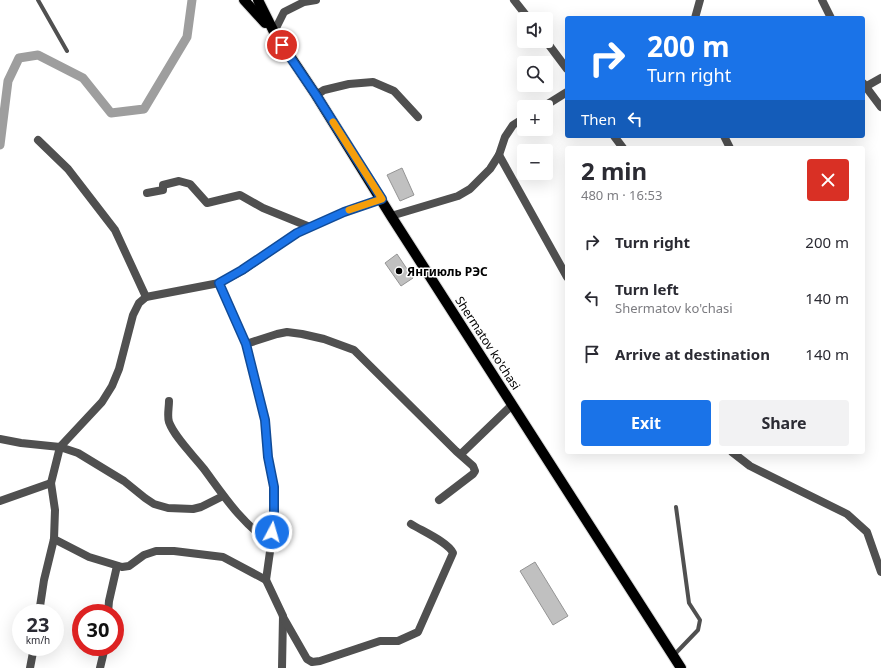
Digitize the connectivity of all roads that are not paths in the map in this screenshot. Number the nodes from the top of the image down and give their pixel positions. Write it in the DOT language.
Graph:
graph roads {
  1 [pos="38,0"];
  2 [pos="244,0"];
  3 [pos="258,0"];
  4 [pos="316,0"];
  5 [pos="514,0"];
  6 [pos="700,0"];
  7 [pos="822,0"];
  8 [pos="523,12"];
  9 [pos="696,16"];
  10 [pos="830,16"];
  11 [pos="274,32"];
  12 [pos="551,48"];
  13 [pos="67,51"];
  14 [pos="565,67"];
  15 [pos="881,78"];
  16 [pos="865,85"];
  17 [pos="865,86"];
  18 [pos="565,93"];
  19 [pos="316,95"];
  20 [pos="553,101"];
  21 [pos="881,107"];
  22 [pos="418,117"];
  23 [pos="517,122"];
  24 [pos="38,140"];
  25 [pos="499,155"];
  26 [pos="147,193"];
  27 [pos="382,199"];
  28 [pos="391,216"];
  29 [pos="310,227"];
  30 [pos="565,273"];
  31 [pos="219,283"];
  32 [pos="146,297"];
  33 [pos="246,344"];
  34 [pos="169,401"];
  35 [pos="512,405"];
  36 [pos="0,439"];
  37 [pos="60,447"];
  38 [pos="461,454"];
  39 [pos="735,454"];
  40 [pos="52,483"];
  41 [pos="223,496"];
  42 [pos="439,500"];
  43 [pos="0,501"];
  44 [pos="676,507"];
  45 [pos="411,524"];
  46 [pos="54,539"];
  47 [pos="270,542"];
  48 [pos="879,561"];
  49 [pos="117,566"];
  50 [pos="881,572"];
  51 [pos="266,580"];
  52 [pos="40,604"];
  53 [pos="109,604"];
  54 [pos="283,616"];
  55 [pos="32,656"];
  56 [pos="103,656"];
  57 [pos="673,656"];
  58 [pos="30,668"];
  59 [pos="100,668"];
  60 [pos="282,668"];
  61 [pos="681,668"];
  1 -- 13 [label="lane"];
  2 -- 11 [label="main road, Shermatov ko'chasi"];
  3 -- 11 [label="main road, Shermatov ko'chasi"];
  4 -- 11 [label="street"];
  5 -- 8 [label="street"];
  6 -- 9 [label="street"];
  7 -- 10 [label="street"];
  11 -- 19 [label="main road, Shermatov ko'chasi"];
  12 -- 14 [label="street"];
  15 -- 16 [label="street"];
  17 -- 21 [label="street"];
  18 -- 20 [label="street"];
  19 -- 22 [label="street"];
  19 -- 27 [label="main road, Shermatov ko'chasi"];
  23 -- 25 [label="street"];
  24 -- 32 [label="street"];
  25 -- 28 [label="street"];
  25 -- 30 [label="street"];
  26 -- 29 [label="street"];
  27 -- 28 [label="main road, Shermatov ko'chasi"];
  27 -- 29 [label="street"];
  28 -- 35 [label="main road, Shermatov ko'chasi"];
  29 -- 31 [label="street"];
  31 -- 32 [label="street"];
  31 -- 33 [label="street"];
  32 -- 37 [label="street"];
  33 -- 38 [label="street"];
  33 -- 47 [label="street"];
  34 -- 41 [label="street"];
  35 -- 38 [label="street"];
  35 -- 57 [label="main road, Shermatov ko'chasi"];
  36 -- 37 [label="street"];
  37 -- 40 [label="street"];
  37 -- 41 [label="street"];
  38 -- 42 [label="street"];
  39 -- 48 [label="street"];
  40 -- 43 [label="street"];
  40 -- 46 [label="street"];
  41 -- 47 [label="street"];
  44 -- 57 [label="lane"];
  45 -- 54 [label="street"];
  46 -- 49 [label="street"];
  46 -- 52 [label="street"];
  47 -- 51 [label="street"];
  48 -- 50 [label="street"];
  49 -- 51 [label="street"];
  49 -- 53 [label="street"];
  51 -- 54 [label="street"];
  54 -- 60 [label="street"];
  55 -- 58 [label="street"];
  56 -- 59 [label="street"];
  57 -- 61 [label="main road, Shermatov ko'chasi"];
}
